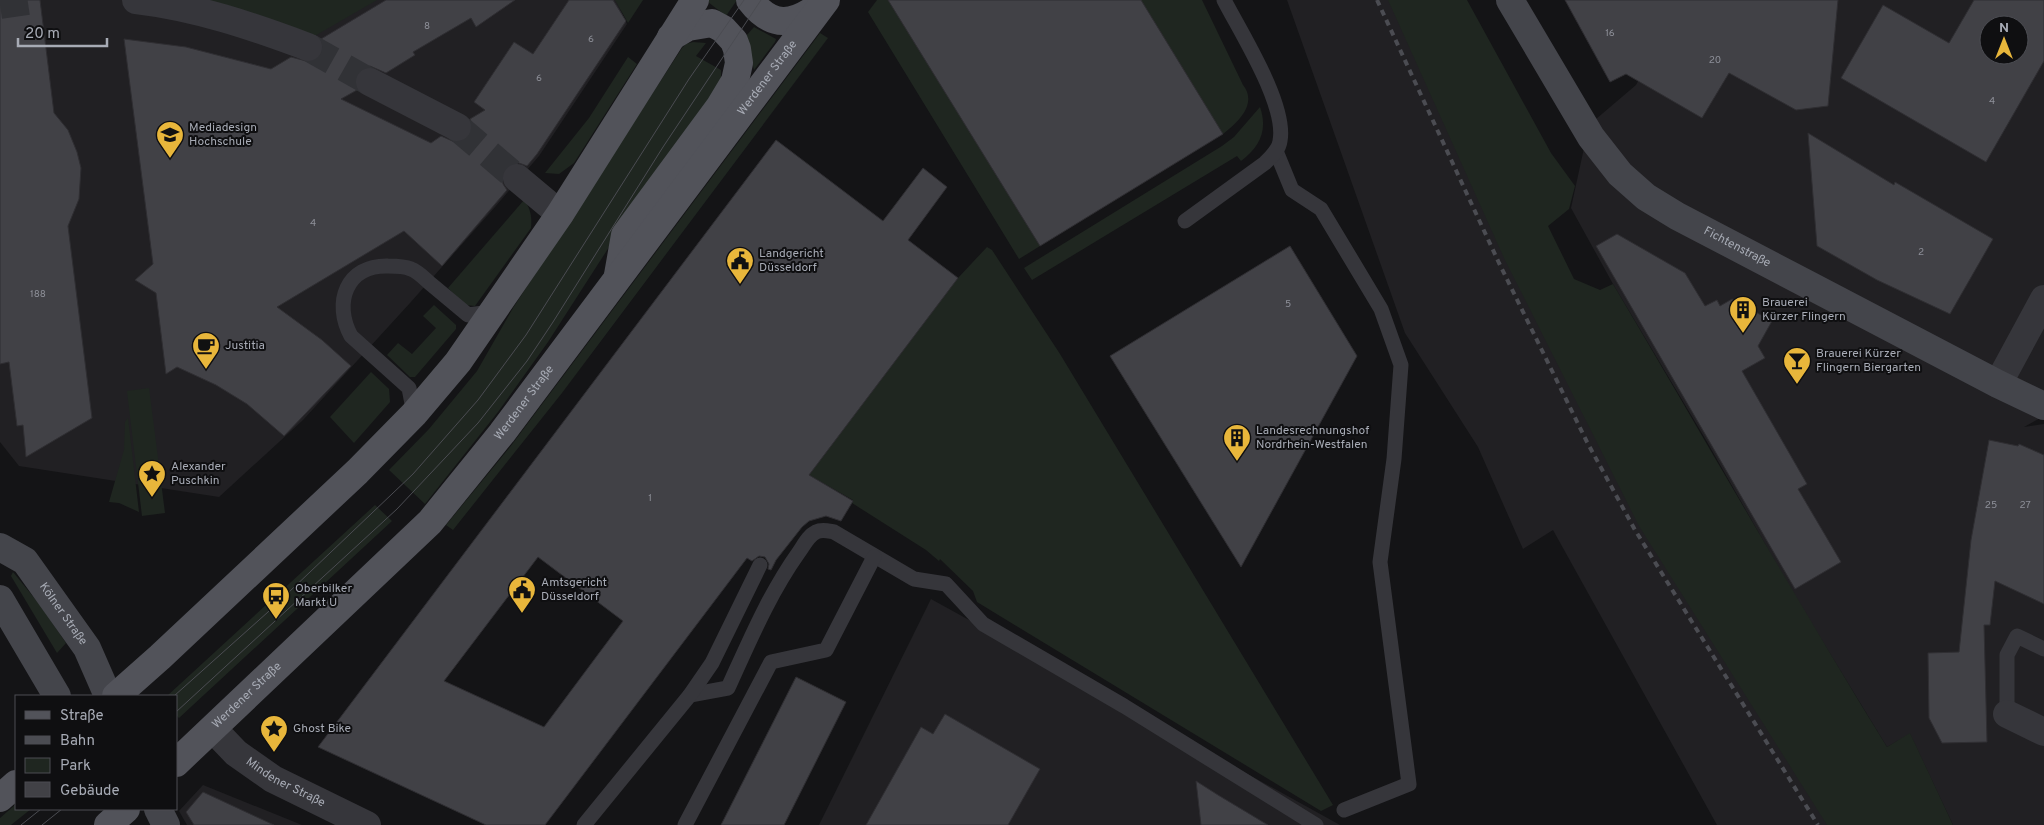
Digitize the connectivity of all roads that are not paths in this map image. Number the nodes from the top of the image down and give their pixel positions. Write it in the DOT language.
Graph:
graph roads {
  1 [pos="136,0"];
  2 [pos="695,0"];
  3 [pos="750,0"];
  4 [pos="1224,0"];
  5 [pos="1510,0"];
  6 [pos="826,1"];
  7 [pos="671,37"];
  8 [pos="308,47"];
  9 [pos="370,82"];
  10 [pos="457,127"];
  11 [pos="1276,151"];
  12 [pos="517,178"];
  13 [pos="560,214"];
  14 [pos="1185,221"];
  15 [pos="618,279"];
  16 [pos="2044,298"];
  17 [pos="491,312"];
  18 [pos="1998,384"];
  19 [pos="2044,406"];
  20 [pos="414,414"];
  21 [pos="0,547"];
  22 [pos="874,556"];
  23 [pos="760,565"];
  24 [pos="0,599"];
  25 [pos="2044,649"];
  26 [pos="57,695"];
  27 [pos="108,695"];
  28 [pos="117,695"];
  29 [pos="690,695"];
  30 [pos="2007,714"];
  31 [pos="213,729"];
  32 [pos="2044,732"];
  33 [pos="178,761"];
  34 [pos="15,785"];
  35 [pos="0,798"];
  36 [pos="158,810"];
  37 [pos="1344,810"];
  38 [pos="166,825"];
  39 [pos="367,825"];
  40 [pos="584,825"];
  41 [pos="685,825"];
  42 [pos="1316,825"];
  1 -- 8 [label="street"];
  2 -- 7 [label="main road"];
  3 -- 6 [label="main road"];
  4 -- 11 [label="lane"];
  5 -- 18 [label="street, Fichtenstraße"];
  6 -- 15 [label="main road, Werdener Straße"];
  7 -- 13 [label="main road"];
  7 -- 15 [label="main road"];
  9 -- 10 [label="street"];
  11 -- 14 [label="lane"];
  11 -- 37 [label="lane"];
  12 -- 13 [label="street"];
  13 -- 17 [label="main road"];
  15 -- 31 [label="main road, Werdener Straße"];
  16 -- 18 [label="street"];
  17 -- 20 [label="main road"];
  17 -- 20 [label="lane"];
  18 -- 19 [label="street, Fichtenstraße"];
  20 -- 28 [label="main road"];
  21 -- 27 [label="street, Kölner Straße"];
  22 -- 29 [label="lane"];
  22 -- 41 [label="lane"];
  22 -- 42 [label="lane"];
  23 -- 29 [label="lane"];
  24 -- 26 [label="street"];
  25 -- 30 [label="lane"];
  29 -- 40 [label="lane"];
  30 -- 32 [label="street"];
  31 -- 33 [label="main road, Werdener Straße"];
  31 -- 39 [label="street, Mindener Straße"];
  34 -- 35 [label="main road"];
  36 -- 38 [label="street"];
}
